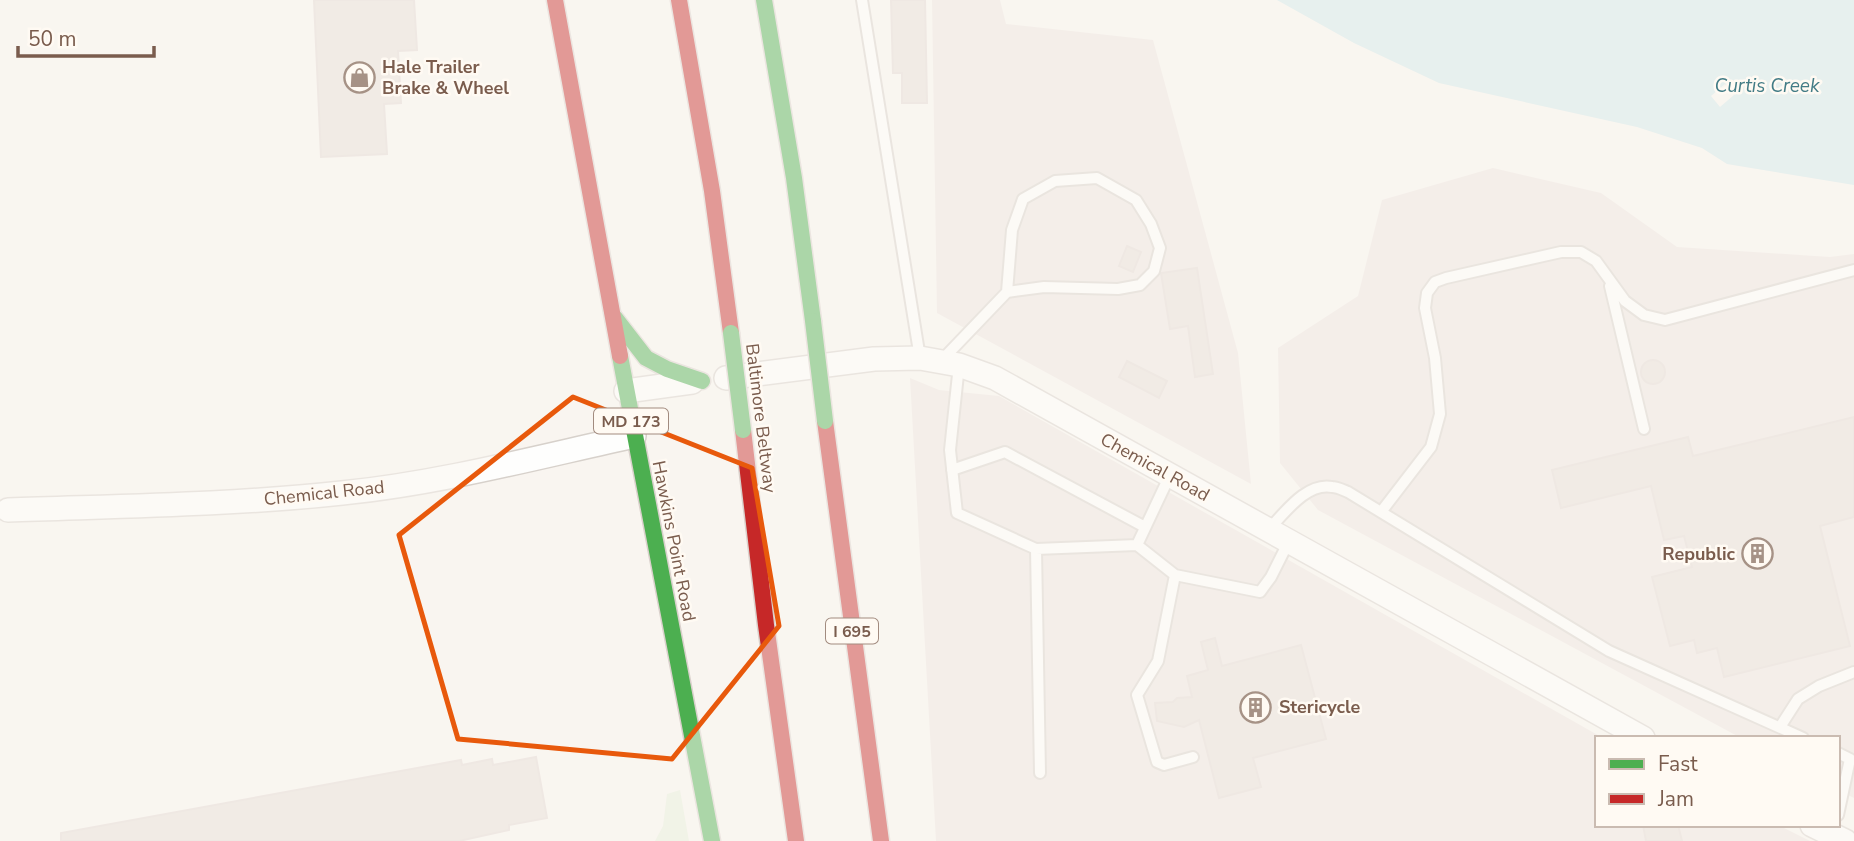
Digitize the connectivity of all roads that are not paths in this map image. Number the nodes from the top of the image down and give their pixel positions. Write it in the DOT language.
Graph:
graph roads {
  1 [pos="555,0"];
  2 [pos="678,0"];
  3 [pos="764,0"];
  4 [pos="862,0"];
  5 [pos="1854,270"];
  6 [pos="1608,279"];
  7 [pos="1007,292"];
  8 [pos="612,314"];
  9 [pos="940,362"];
  10 [pos="702,381"];
  11 [pos="626,391"];
  12 [pos="1644,429"];
  13 [pos="634,436"];
  14 [pos="952,470"];
  15 [pos="1170,475"];
  16 [pos="8,510"];
  17 [pos="1381,512"];
  18 [pos="1145,527"];
  19 [pos="1268,530"];
  20 [pos="1289,541"];
  21 [pos="1137,545"];
  22 [pos="1036,549"];
  23 [pos="1175,575"];
  24 [pos="1854,672"];
  25 [pos="1780,727"];
  26 [pos="1639,736"];
  27 [pos="1799,736"];
  28 [pos="1840,754"];
  29 [pos="1193,757"];
  30 [pos="1040,773"];
  31 [pos="1840,817"];
  32 [pos="712,841"];
  33 [pos="796,841"];
  34 [pos="881,841"];
  1 -- 8 [label="main road, Hawkins Point Road / MD 173"];
  2 -- 33 [label="main road, Baltimore Beltway, bridge"];
  3 -- 34 [label="main road, I 695, bridge"];
  4 -- 9 [label="lane"];
  5 -- 6 [label="lane"];
  6 -- 12 [label="lane"];
  6 -- 17 [label="lane"];
  7 -- 7 [label="lane"];
  7 -- 9 [label="lane"];
  8 -- 10 [label="main road"];
  8 -- 11 [label="main road, Hawkins Point Road / MD 173"];
  9 -- 10 [label="street, Chemical Road"];
  9 -- 14 [label="lane"];
  9 -- 15 [label="street, Chemical Road"];
  10 -- 11 [label="street, Chemical Road"];
  11 -- 13 [label="main road, Hawkins Point Road / MD 173"];
  13 -- 16 [label="street, Chemical Road"];
  13 -- 32 [label="main road, Hawkins Point Road / MD 173"];
  14 -- 18 [label="lane"];
  14 -- 22 [label="lane"];
  15 -- 18 [label="lane"];
  15 -- 19 [label="street, Chemical Road"];
  17 -- 19 [label="lane"];
  17 -- 25 [label="lane"];
  18 -- 21 [label="lane"];
  19 -- 20 [label="street, Chemical Road"];
  20 -- 23 [label="lane"];
  20 -- 26 [label="street, Chemical Road"];
  21 -- 22 [label="lane"];
  21 -- 23 [label="lane"];
  22 -- 30 [label="lane"];
  23 -- 29 [label="lane"];
  24 -- 25 [label="lane"];
  25 -- 27 [label="lane"];
  28 -- 31 [label="lane"];
}
